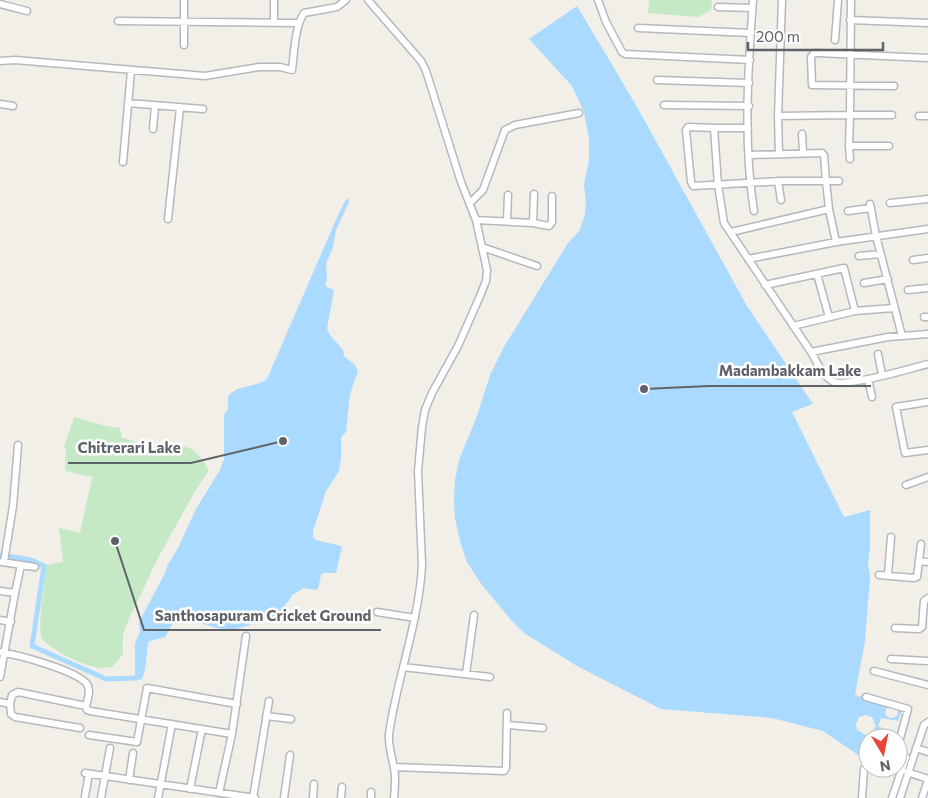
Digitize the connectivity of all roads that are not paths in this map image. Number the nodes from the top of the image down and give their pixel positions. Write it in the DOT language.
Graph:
graph roads {
  1 [pos="184,0"];
  2 [pos="274,0"];
  3 [pos="346,0"];
  4 [pos="368,0"];
  5 [pos="598,0"];
  6 [pos="753,0"];
  7 [pos="782,0"];
  8 [pos="838,0"];
  9 [pos="851,0"];
  10 [pos="0,4"];
  11 [pos="718,7"];
  12 [pos="752,8"];
  13 [pos="27,11"];
  14 [pos="118,20"];
  15 [pos="850,20"];
  16 [pos="184,21"];
  17 [pos="274,22"];
  18 [pos="299,23"];
  19 [pos="928,23"];
  20 [pos="638,28"];
  21 [pos="751,33"];
  22 [pos="836,40"];
  23 [pos="184,45"];
  24 [pos="851,54"];
  25 [pos="928,58"];
  26 [pos="750,60"];
  27 [pos="0,61"];
  28 [pos="131,71"];
  29 [pos="657,80"];
  30 [pos="749,83"];
  31 [pos="851,84"];
  32 [pos="894,86"];
  33 [pos="128,103"];
  34 [pos="0,104"];
  35 [pos="664,105"];
  36 [pos="13,106"];
  37 [pos="155,106"];
  38 [pos="749,106"];
  39 [pos="180,108"];
  40 [pos="203,110"];
  41 [pos="579,113"];
  42 [pos="850,115"];
  43 [pos="778,116"];
  44 [pos="892,116"];
  45 [pos="919,116"];
  46 [pos="928,116"];
  47 [pos="714,128"];
  48 [pos="748,128"];
  49 [pos="153,129"];
  50 [pos="802,134"];
  51 [pos="849,146"];
  52 [pos="889,146"];
  53 [pos="803,152"];
  54 [pos="780,154"];
  55 [pos="749,155"];
  56 [pos="850,159"];
  57 [pos="123,162"];
  58 [pos="778,181"];
  59 [pos="826,181"];
  60 [pos="840,181"];
  61 [pos="750,184"];
  62 [pos="718,185"];
  63 [pos="534,194"];
  64 [pos="508,195"];
  65 [pos="552,196"];
  66 [pos="928,199"];
  67 [pos="781,200"];
  68 [pos="470,203"];
  69 [pos="890,203"];
  70 [pos="830,209"];
  71 [pos="754,211"];
  72 [pos="848,211"];
  73 [pos="168,219"];
  74 [pos="476,220"];
  75 [pos="508,222"];
  76 [pos="533,223"];
  77 [pos="928,229"];
  78 [pos="731,232"];
  79 [pos="876,236"];
  80 [pos="836,242"];
  81 [pos="482,247"];
  82 [pos="881,254"];
  83 [pos="859,256"];
  84 [pos="928,258"];
  85 [pos="748,259"];
  86 [pos="913,260"];
  87 [pos="537,266"];
  88 [pos="817,274"];
  89 [pos="888,279"];
  90 [pos="864,283"];
  91 [pos="765,285"];
  92 [pos="928,288"];
  93 [pos="908,290"];
  94 [pos="894,308"];
  95 [pos="855,311"];
  96 [pos="829,317"];
  97 [pos="793,326"];
  98 [pos="928,334"];
  99 [pos="902,336"];
  100 [pos="811,352"];
  101 [pos="878,354"];
  102 [pos="928,364"];
  103 [pos="882,375"];
  104 [pos="868,379"];
  105 [pos="872,397"];
  106 [pos="928,402"];
  107 [pos="18,445"];
  108 [pos="928,450"];
  109 [pos="928,477"];
  110 [pos="906,485"];
  111 [pos="891,537"];
  112 [pos="921,544"];
  113 [pos="3,556"];
  114 [pos="920,561"];
  115 [pos="928,562"];
  116 [pos="21,565"];
  117 [pos="36,567"];
  118 [pos="879,575"];
  119 [pos="888,575"];
  120 [pos="0,591"];
  121 [pos="15,593"];
  122 [pos="928,598"];
  123 [pos="377,612"];
  124 [pos="474,615"];
  125 [pos="415,618"];
  126 [pos="0,620"];
  127 [pos="11,622"];
  128 [pos="895,628"];
  129 [pos="246,636"];
  130 [pos="3,652"];
  131 [pos="891,659"];
  132 [pos="928,661"];
  133 [pos="403,667"];
  134 [pos="874,671"];
  135 [pos="466,674"];
  136 [pos="0,677"];
  137 [pos="490,677"];
  138 [pos="928,684"];
  139 [pos="866,697"];
  140 [pos="269,701"];
  141 [pos="0,702"];
  142 [pos="10,704"];
  143 [pos="237,704"];
  144 [pos="86,706"];
  145 [pos="508,713"];
  146 [pos="266,716"];
  147 [pos="142,719"];
  148 [pos="291,719"];
  149 [pos="928,722"];
  150 [pos="172,724"];
  151 [pos="508,725"];
  152 [pos="80,728"];
  153 [pos="543,728"];
  154 [pos="903,728"];
  155 [pos="202,729"];
  156 [pos="89,734"];
  157 [pos="232,734"];
  158 [pos="110,748"];
  159 [pos="916,748"];
  160 [pos="928,752"];
  161 [pos="133,753"];
  162 [pos="290,756"];
  163 [pos="394,767"];
  164 [pos="908,769"];
  165 [pos="908,773"];
  166 [pos="105,776"];
  167 [pos="863,778"];
  168 [pos="899,778"];
  169 [pos="905,778"];
  170 [pos="129,780"];
  171 [pos="928,783"];
  172 [pos="161,784"];
  173 [pos="314,784"];
  174 [pos="342,787"];
  175 [pos="190,789"];
  176 [pos="219,793"];
  177 [pos="85,796"];
  178 [pos="102,798"];
  179 [pos="158,798"];
  180 [pos="254,798"];
  181 [pos="284,798"];
  182 [pos="313,798"];
  183 [pos="341,798"];
  184 [pos="394,798"];
  185 [pos="862,798"];
  186 [pos="892,798"];
  187 [pos="900,798"];
  188 [pos="922,798"];
  1 -- 16 [label="street"];
  2 -- 17 [label="street"];
  3 -- 18 [label="street"];
  4 -- 68 [label="street"];
  5 -- 26 [label="street"];
  6 -- 12 [label="street"];
  7 -- 43 [label="street"];
  8 -- 22 [label="street"];
  9 -- 15 [label="street"];
  10 -- 13 [label="street"];
  11 -- 12 [label="street"];
  12 -- 21 [label="street"];
  14 -- 16 [label="street"];
  15 -- 19 [label="street"];
  15 -- 24 [label="street"];
  16 -- 17 [label="street"];
  16 -- 23 [label="street"];
  17 -- 18 [label="street"];
  18 -- 28 [label="street"];
  20 -- 21 [label="street"];
  21 -- 26 [label="street"];
  24 -- 25 [label="street"];
  24 -- 31 [label="street"];
  24 -- 31 [label="street"];
  26 -- 30 [label="street"];
  27 -- 28 [label="street"];
  28 -- 33 [label="street"];
  29 -- 30 [label="street"];
  30 -- 38 [label="street"];
  31 -- 32 [label="street"];
  31 -- 42 [label="street"];
  33 -- 37 [label="street"];
  33 -- 57 [label="street"];
  34 -- 36 [label="street"];
  35 -- 38 [label="street"];
  37 -- 39 [label="street"];
  37 -- 49 [label="street"];
  38 -- 48 [label="street"];
  39 -- 40 [label="street"];
  39 -- 73 [label="street"];
  41 -- 68 [label="street"];
  42 -- 43 [label="street"];
  42 -- 44 [label="street"];
  42 -- 51 [label="street"];
  43 -- 54 [label="street"];
  45 -- 46 [label="street"];
  47 -- 48 [label="street"];
  47 -- 62 [label="street"];
  47 -- 62 [label="street"];
  48 -- 55 [label="street"];
  50 -- 53 [label="street"];
  51 -- 52 [label="street"];
  51 -- 56 [label="street"];
  53 -- 54 [label="street"];
  53 -- 59 [label="street"];
  54 -- 55 [label="street"];
  55 -- 61 [label="street"];
  58 -- 59 [label="street"];
  58 -- 61 [label="street"];
  58 -- 67 [label="street"];
  59 -- 60 [label="street"];
  59 -- 70 [label="street"];
  61 -- 62 [label="street"];
  61 -- 71 [label="street"];
  62 -- 78 [label="street"];
  63 -- 76 [label="street"];
  64 -- 75 [label="street"];
  65 -- 76 [label="street"];
  66 -- 69 [label="street"];
  68 -- 74 [label="street"];
  70 -- 78 [label="street"];
  70 -- 80 [label="street"];
  72 -- 79 [label="street"];
  74 -- 75 [label="street"];
  74 -- 81 [label="street"];
  75 -- 76 [label="street"];
  77 -- 79 [label="street"];
  78 -- 85 [label="street"];
  79 -- 80 [label="street"];
  79 -- 82 [label="street"];
  80 -- 85 [label="street"];
  81 -- 87 [label="street"];
  81 -- 125 [label="street"];
  82 -- 83 [label="street"];
  82 -- 89 [label="street"];
  84 -- 86 [label="street"];
  85 -- 91 [label="street"];
  88 -- 91 [label="street"];
  88 -- 95 [label="street"];
  88 -- 96 [label="street"];
  89 -- 90 [label="street"];
  89 -- 94 [label="street"];
  91 -- 97 [label="street"];
  92 -- 93 [label="street"];
  94 -- 95 [label="street"];
  94 -- 99 [label="street"];
  95 -- 96 [label="street"];
  96 -- 97 [label="street"];
  97 -- 100 [label="street"];
  98 -- 99 [label="street"];
  99 -- 100 [label="street"];
  100 -- 104 [label="street"];
  101 -- 103 [label="street"];
  102 -- 103 [label="street"];
  103 -- 104 [label="street"];
  104 -- 105 [label="street"];
  106 -- 108 [label="street"];
  107 -- 113 [label="street"];
  109 -- 110 [label="street"];
  111 -- 119 [label="street"];
  112 -- 114 [label="street"];
  113 -- 116 [label="street"];
  114 -- 115 [label="street"];
  114 -- 119 [label="street"];
  116 -- 117 [label="street"];
  116 -- 121 [label="street"];
  118 -- 119 [label="street"];
  120 -- 121 [label="street"];
  121 -- 127 [label="street"];
  122 -- 128 [label="street"];
  123 -- 125 [label="street"];
  124 -- 135 [label="street"];
  125 -- 133 [label="street"];
  126 -- 127 [label="street"];
  127 -- 130 [label="street"];
  129 -- 143 [label="street"];
  130 -- 136 [label="street"];
  130 -- 144 [label="street"];
  131 -- 132 [label="street"];
  133 -- 135 [label="street"];
  133 -- 163 [label="street"];
  134 -- 138 [label="street"];
  135 -- 137 [label="street"];
  139 -- 154 [label="street"];
  140 -- 146 [label="street"];
  141 -- 142 [label="street"];
  142 -- 144 [label="street"];
  142 -- 152 [label="street"];
  143 -- 147 [label="street"];
  143 -- 157 [label="street"];
  144 -- 147 [label="street"];
  145 -- 151 [label="street"];
  146 -- 148 [label="street"];
  146 -- 180 [label="street"];
  147 -- 150 [label="street"];
  147 -- 156 [label="street"];
  149 -- 159 [label="street"];
  150 -- 155 [label="street"];
  150 -- 172 [label="street"];
  151 -- 153 [label="street"];
  151 -- 163 [label="street"];
  155 -- 157 [label="street"];
  155 -- 175 [label="street"];
  157 -- 176 [label="street"];
  158 -- 166 [label="street"];
  159 -- 160 [label="street"];
  159 -- 164 [label="street"];
  161 -- 170 [label="street"];
  162 -- 181 [label="street"];
  163 -- 184 [label="street"];
  165 -- 171 [label="street"];
  166 -- 170 [label="street"];
  166 -- 177 [label="street"];
  166 -- 178 [label="street"];
  167 -- 185 [label="street"];
  168 -- 186 [label="street"];
  169 -- 187 [label="street"];
  170 -- 172 [label="street"];
  171 -- 188 [label="street"];
  172 -- 175 [label="street"];
  172 -- 179 [label="street"];
  173 -- 182 [label="street"];
  174 -- 183 [label="street"];
  175 -- 176 [label="street"];
  176 -- 180 [label="street"];
}
